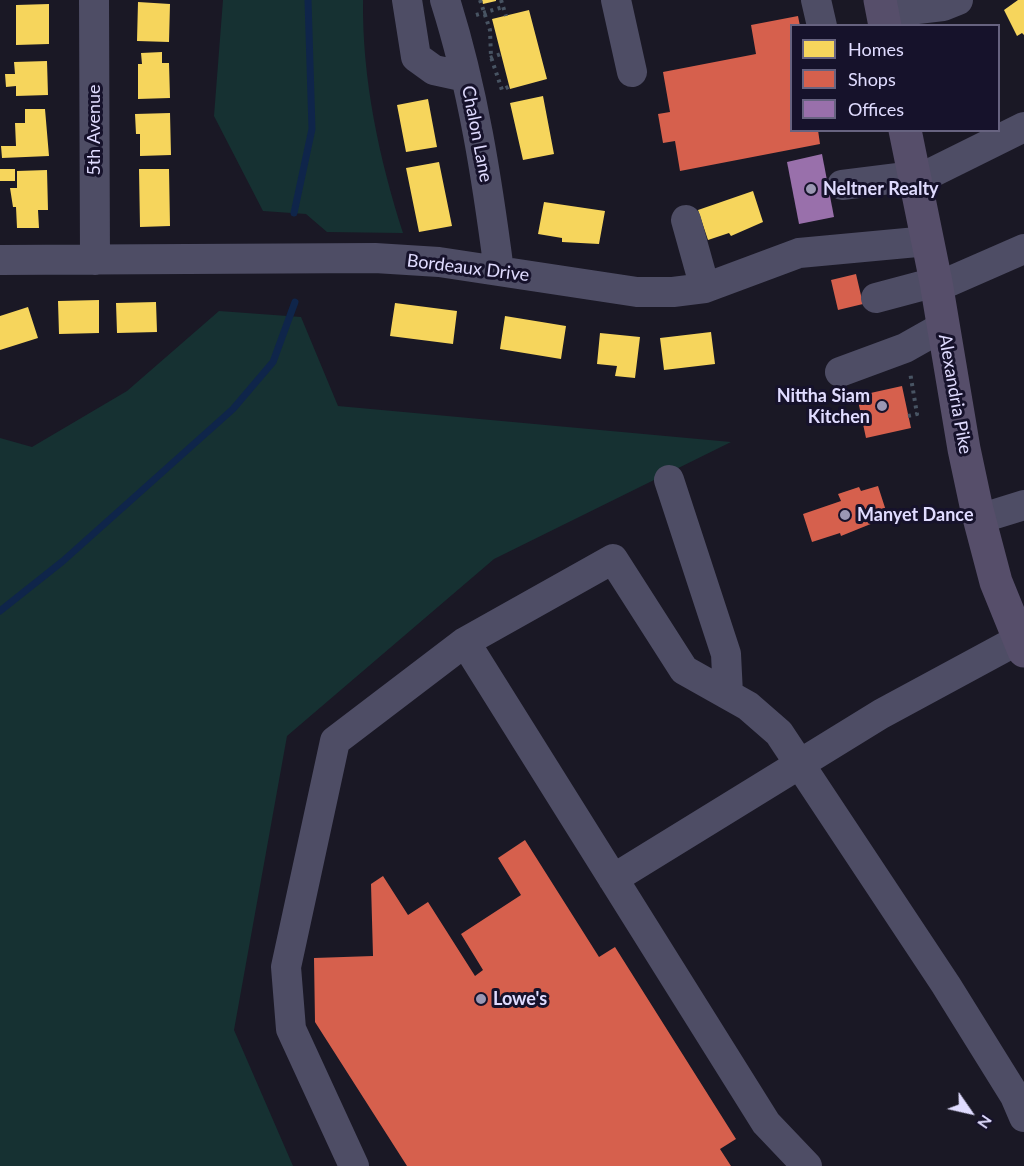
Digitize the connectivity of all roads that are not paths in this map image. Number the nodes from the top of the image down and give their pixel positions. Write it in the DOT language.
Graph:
graph roads {
  1 [pos="94,0"];
  2 [pos="407,0"];
  3 [pos="445,0"];
  4 [pos="616,0"];
  5 [pos="816,0"];
  6 [pos="958,0"];
  7 [pos="883,13"];
  8 [pos="822,24"];
  9 [pos="632,72"];
  10 [pos="466,77"];
  11 [pos="1024,128"];
  12 [pos="905,132"];
  13 [pos="915,178"];
  14 [pos="842,185"];
  15 [pos="686,220"];
  16 [pos="928,241"];
  17 [pos="1024,249"];
  18 [pos="0,260"];
  19 [pos="95,260"];
  20 [pos="499,271"];
  21 [pos="937,285"];
  22 [pos="705,288"];
  23 [pos="876,298"];
  24 [pos="944,326"];
  25 [pos="840,372"];
  26 [pos="669,480"];
  27 [pos="1024,506"];
  28 [pos="979,519"];
  29 [pos="465,642"];
  30 [pos="1021,646"];
  31 [pos="728,694"];
  32 [pos="802,764"];
  33 [pos="614,879"];
  34 [pos="1024,1117"];
  35 [pos="801,1164"];
  36 [pos="354,1166"];
  1 -- 19 [label="street, 5th Avenue"];
  2 -- 10 [label="street"];
  3 -- 10 [label="street, Chalon Lane"];
  4 -- 9 [label="street"];
  5 -- 8 [label="street"];
  6 -- 7 [label="street"];
  10 -- 20 [label="street, Chalon Lane"];
  11 -- 13 [label="street"];
  12 -- 13 [label="main road, Alexandria Pike"];
  13 -- 14 [label="street"];
  13 -- 16 [label="main road, Alexandria Pike"];
  15 -- 22 [label="street"];
  16 -- 21 [label="main road, Alexandria Pike"];
  16 -- 22 [label="street, Bordeaux Drive"];
  17 -- 21 [label="street"];
  18 -- 19 [label="street, Bordeaux Drive"];
  19 -- 20 [label="street, Bordeaux Drive"];
  20 -- 22 [label="street, Bordeaux Drive"];
  21 -- 23 [label="street"];
  21 -- 24 [label="main road, Alexandria Pike"];
  24 -- 25 [label="street"];
  24 -- 28 [label="main road, Alexandria Pike"];
  26 -- 31 [label="street"];
  27 -- 28 [label="street"];
  28 -- 30 [label="main road, Alexandria Pike"];
  29 -- 31 [label="street"];
  29 -- 33 [label="street"];
  29 -- 36 [label="street"];
  30 -- 32 [label="street"];
  31 -- 32 [label="street"];
  32 -- 33 [label="street"];
  32 -- 34 [label="street"];
  33 -- 35 [label="street"];
}
